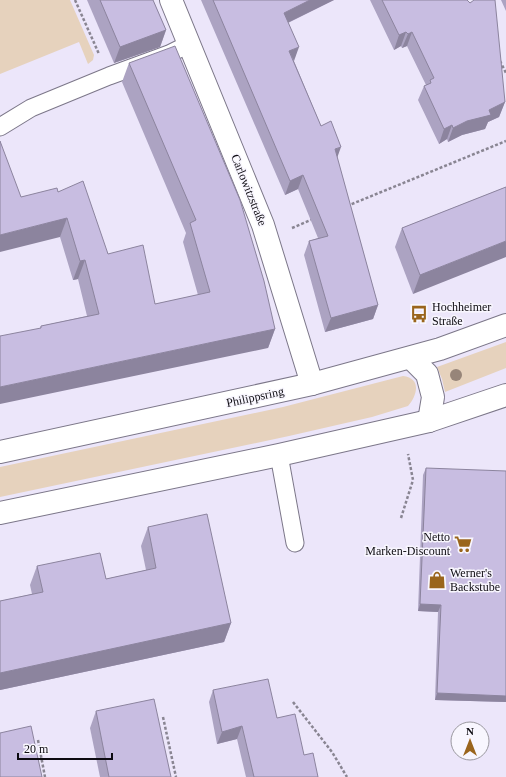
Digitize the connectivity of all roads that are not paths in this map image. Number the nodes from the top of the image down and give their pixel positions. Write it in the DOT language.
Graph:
graph roads {
  1 [pos="171,0"];
  2 [pos="189,44"];
  3 [pos="0,128"];
  4 [pos="506,325"];
  5 [pos="411,358"];
  6 [pos="312,384"];
  7 [pos="506,395"];
  8 [pos="428,421"];
  9 [pos="0,452"];
  10 [pos="279,455"];
  11 [pos="0,513"];
  12 [pos="295,543"];
  1 -- 2 [label="main road, Carlowitzstraße"];
  2 -- 3 [label="lane"];
  2 -- 6 [label="main road, Carlowitzstraße"];
  4 -- 5 [label="main road, Philippsring"];
  5 -- 6 [label="main road, Philippsring"];
  5 -- 8 [label="main road"];
  6 -- 9 [label="main road, Philippsring"];
  7 -- 8 [label="main road"];
  8 -- 10 [label="main road"];
  10 -- 11 [label="main road"];
  10 -- 12 [label="lane"];
}
